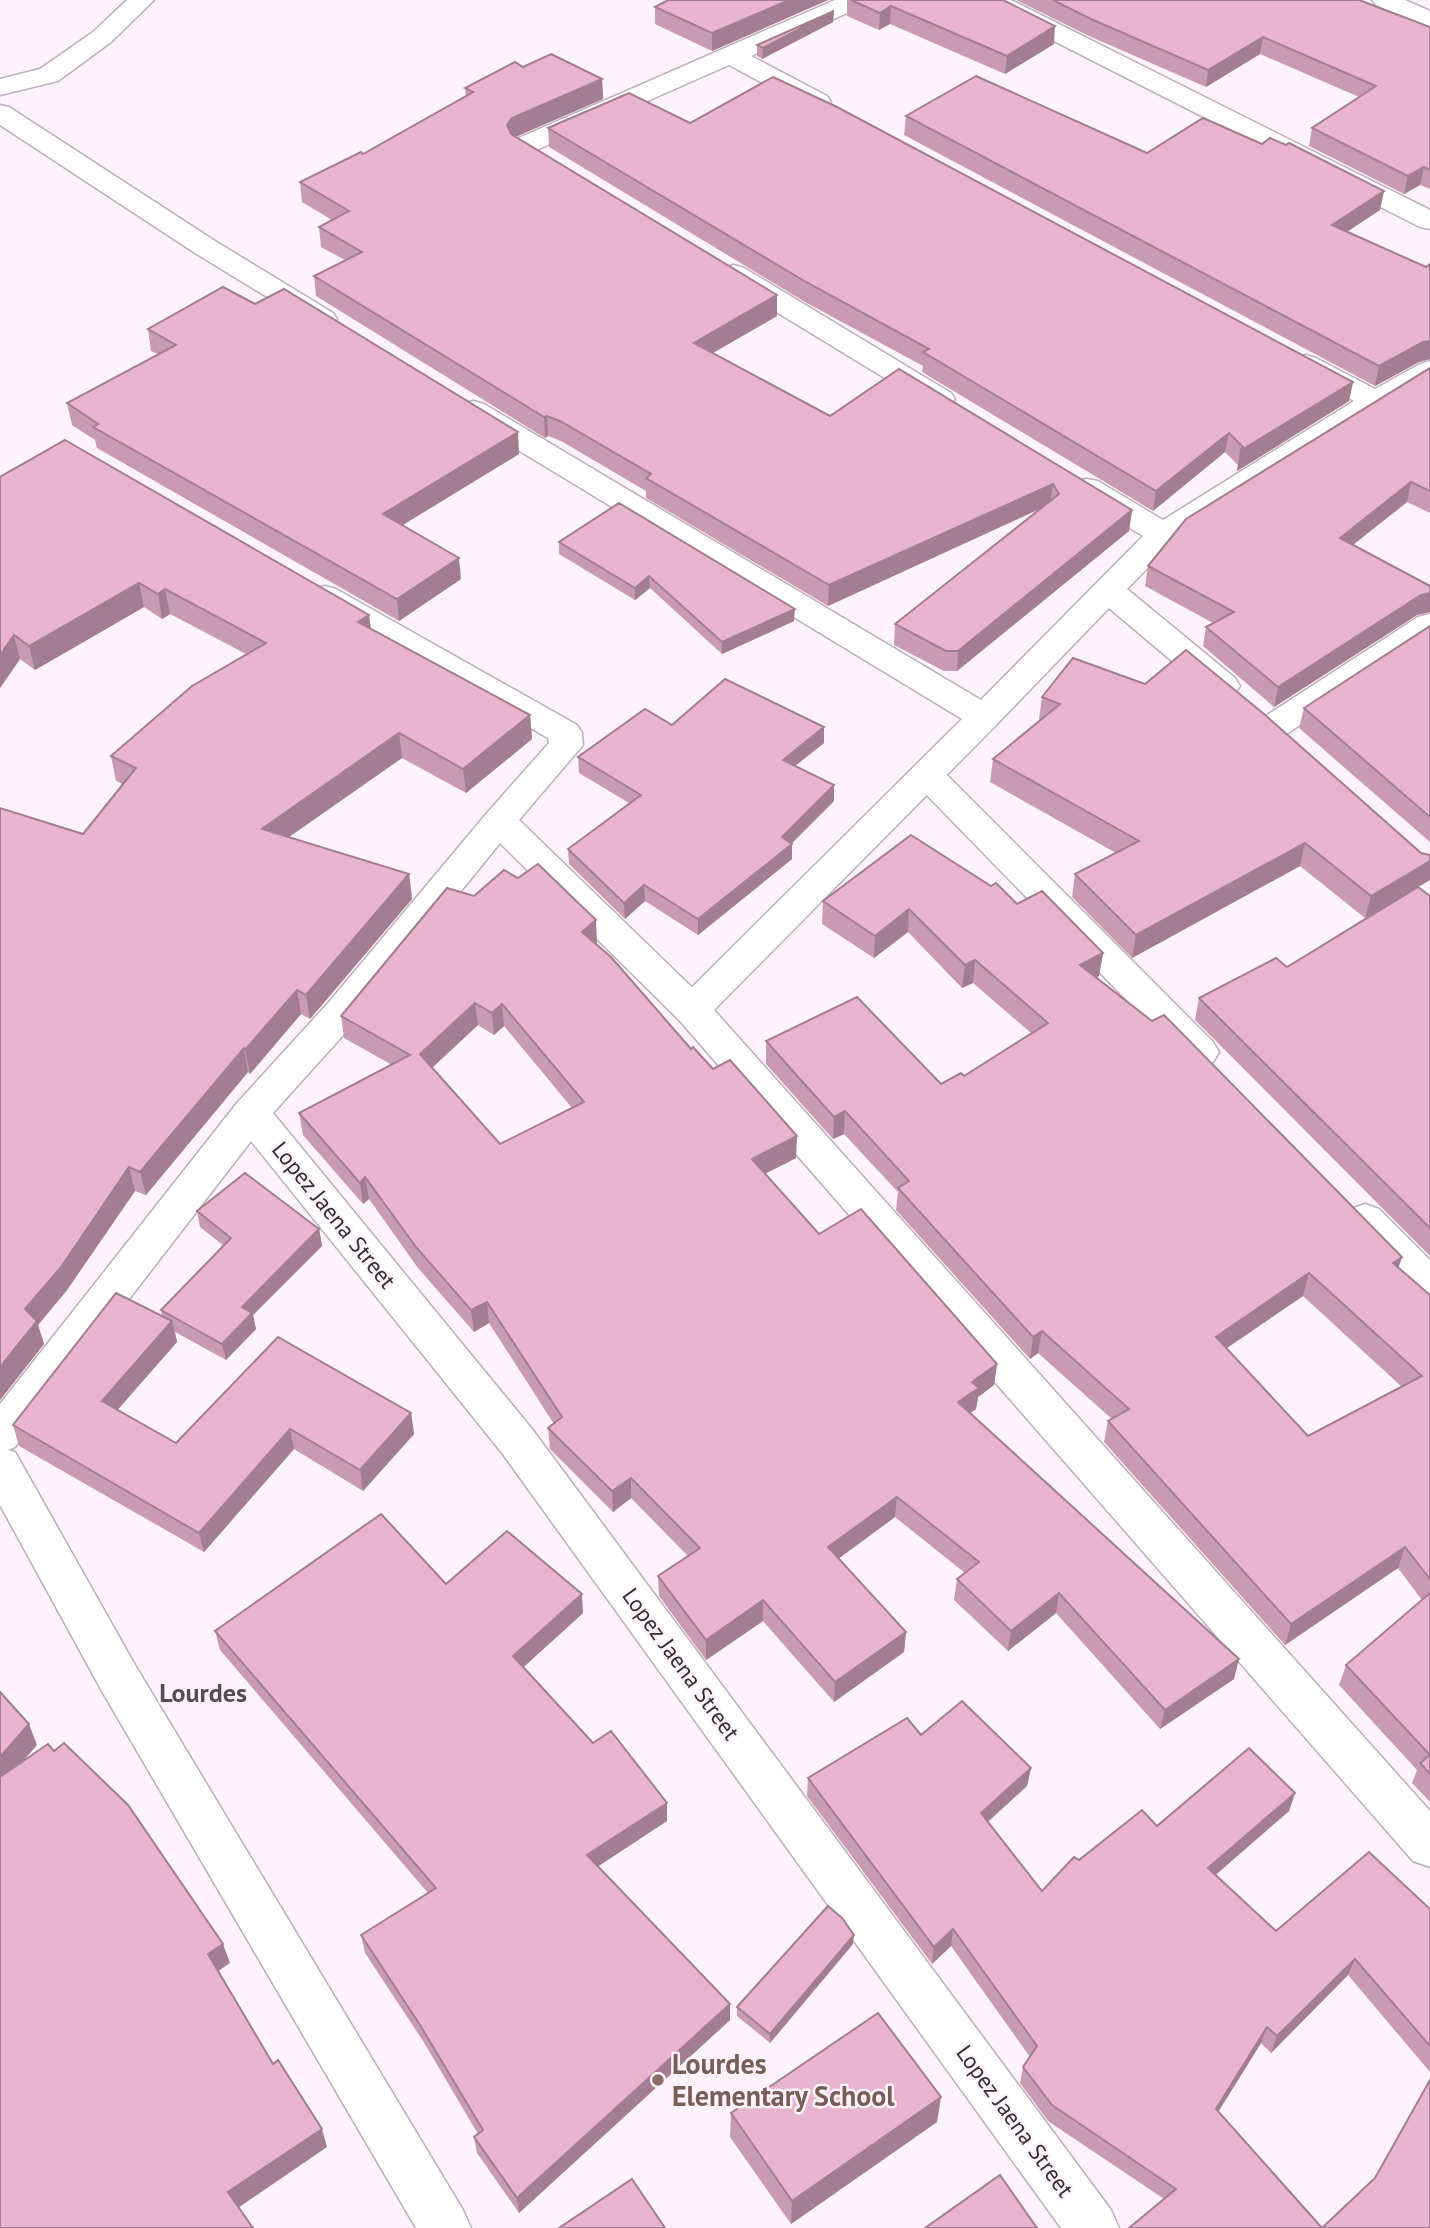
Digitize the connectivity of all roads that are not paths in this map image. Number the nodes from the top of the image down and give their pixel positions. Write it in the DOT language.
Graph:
graph roads {
  1 [pos="141,0"];
  2 [pos="856,0"];
  3 [pos="992,0"];
  4 [pos="1385,0"];
  5 [pos="1430,21"];
  6 [pos="730,55"];
  7 [pos="0,87"];
  8 [pos="0,113"];
  9 [pos="840,114"];
  10 [pos="546,160"];
  11 [pos="1430,220"];
  12 [pos="712,261"];
  13 [pos="347,333"];
  14 [pos="1278,349"];
  15 [pos="1430,370"];
  16 [pos="453,398"];
  17 [pos="1375,401"];
  18 [pos="961,412"];
  19 [pos="1068,476"];
  20 [pos="1163,534"];
  21 [pos="300,581"];
  22 [pos="1107,589"];
  23 [pos="1430,624"];
  24 [pos="984,717"];
  25 [pos="928,776"];
  26 [pos="499,821"];
  27 [pos="692,1010"];
  28 [pos="1227,1080"];
  29 [pos="251,1113"];
  30 [pos="1343,1198"];
  31 [pos="1430,1286"];
  32 [pos="0,1435"];
  33 [pos="0,1465"];
  34 [pos="1430,1845"];
  35 [pos="446,2228"];
  36 [pos="1093,2228"];
  1 -- 7 [label="street"];
  2 -- 6 [label="street"];
  3 -- 11 [label="street"];
  4 -- 5 [label="street"];
  6 -- 9 [label="street"];
  6 -- 10 [label="street"];
  8 -- 13 [label="street"];
  12 -- 18 [label="street"];
  14 -- 17 [label="street"];
  15 -- 17 [label="street"];
  16 -- 24 [label="street"];
  17 -- 20 [label="street"];
  19 -- 20 [label="street"];
  20 -- 22 [label="street"];
  21 -- 26 [label="street"];
  22 -- 23 [label="street"];
  22 -- 24 [label="street"];
  24 -- 25 [label="street"];
  25 -- 27 [label="street"];
  25 -- 28 [label="street"];
  26 -- 27 [label="street"];
  26 -- 29 [label="street"];
  27 -- 34 [label="street"];
  29 -- 32 [label="street"];
  29 -- 36 [label="street, Lopez Jaena Street"];
  30 -- 31 [label="street"];
  33 -- 35 [label="street"];
}
